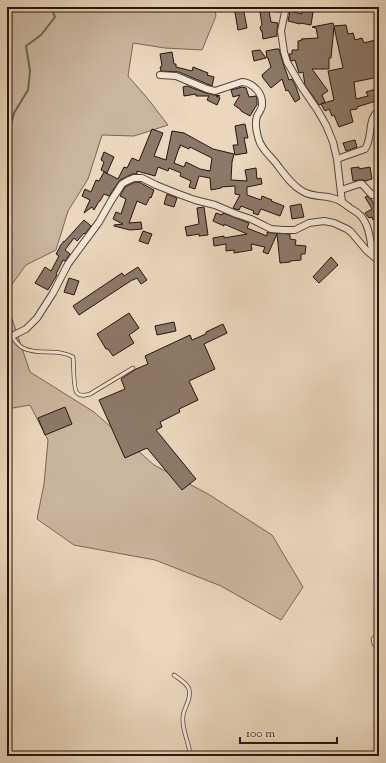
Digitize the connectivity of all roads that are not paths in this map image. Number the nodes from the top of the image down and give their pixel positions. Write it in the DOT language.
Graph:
graph roads {
  1 [pos="286,7"];
  2 [pos="160,75"];
  3 [pos="379,111"];
  4 [pos="337,159"];
  5 [pos="341,190"];
  6 [pos="379,193"];
  7 [pos="342,202"];
  8 [pos="379,242"];
  9 [pos="371,245"];
  10 [pos="373,255"];
  11 [pos="379,261"];
  12 [pos="9,336"];
  13 [pos="133,368"];
  14 [pos="379,636"];
  15 [pos="379,651"];
  16 [pos="174,675"];
  17 [pos="190,756"];
  1 -- 4 [label="street"];
  2 -- 7 [label="street"];
  3 -- 4 [label="street"];
  4 -- 5 [label="street"];
  5 -- 6 [label="street"];
  5 -- 7 [label="street"];
  7 -- 9 [label="street"];
  8 -- 9 [label="street"];
  9 -- 10 [label="street"];
  10 -- 11 [label="street"];
  10 -- 12 [label="street"];
  12 -- 13 [label="lane"];
  14 -- 15 [label="lane"];
  16 -- 17 [label="lane"];
}
